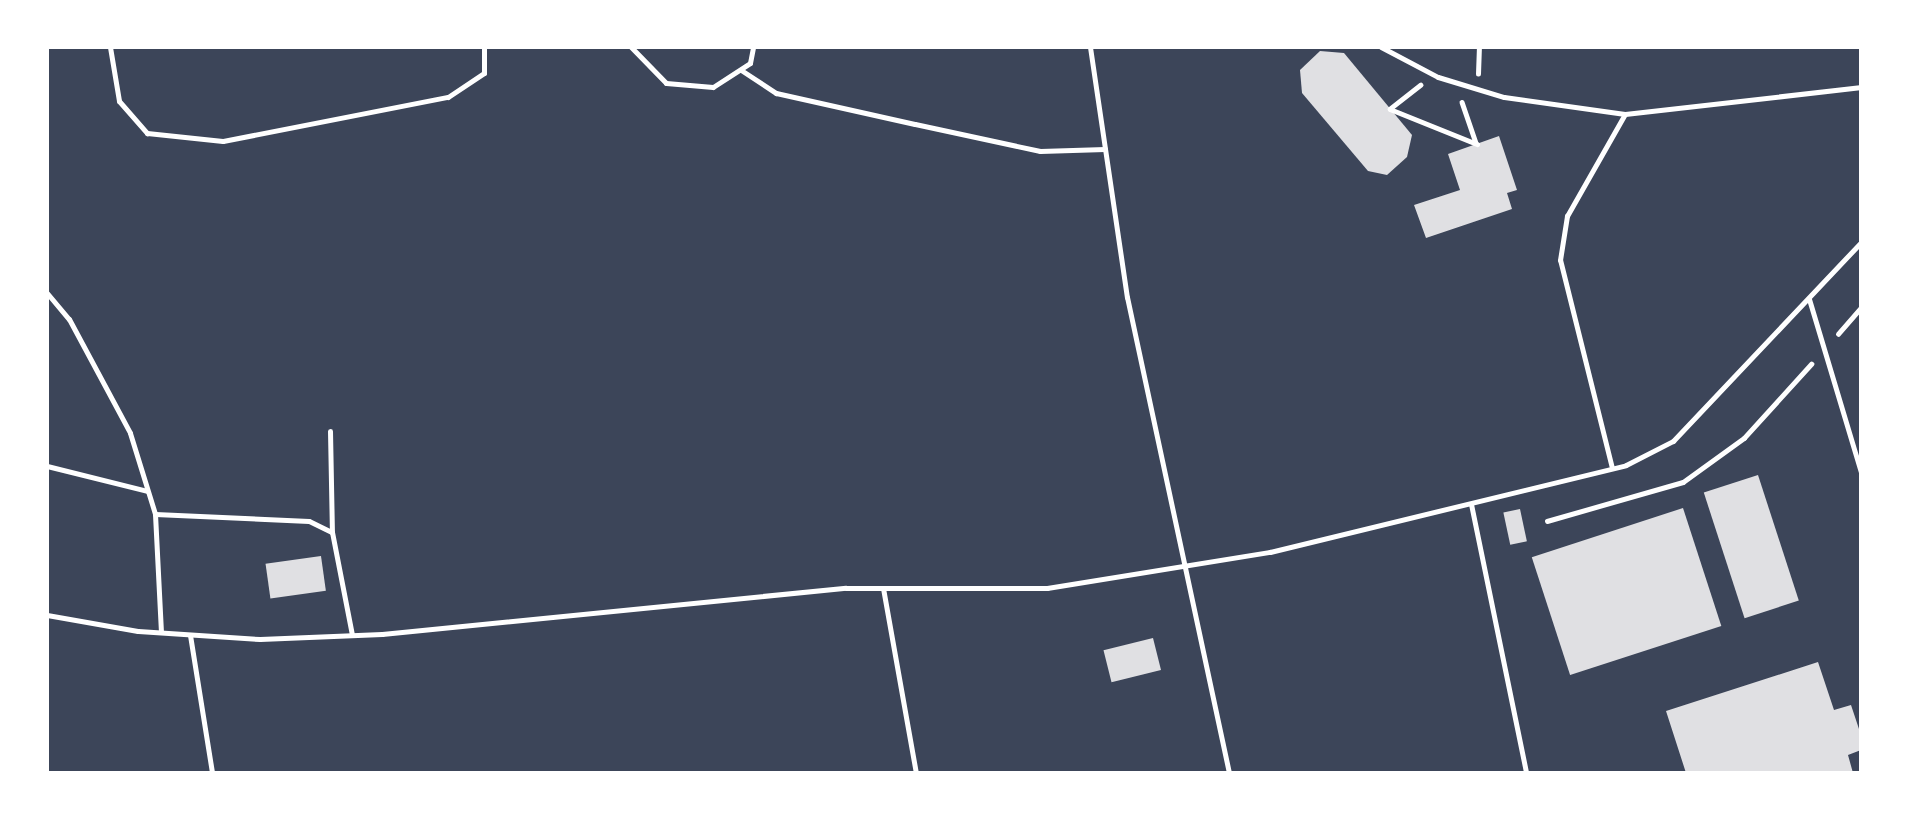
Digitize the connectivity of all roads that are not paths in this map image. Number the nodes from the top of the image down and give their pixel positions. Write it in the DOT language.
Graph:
graph roads {
  1 [pos="110,47"];
  2 [pos="484,47"];
  3 [pos="631,47"];
  4 [pos="753,47"];
  5 [pos="1090,47"];
  6 [pos="1381,47"];
  7 [pos="741,70"];
  8 [pos="1861,86"];
  9 [pos="1625,114"];
  10 [pos="1105,149"];
  11 [pos="1861,242"];
  12 [pos="47,293"];
  13 [pos="1809,299"];
  14 [pos="330,431"];
  15 [pos="47,466"];
  16 [pos="1612,468"];
  17 [pos="1861,472"];
  18 [pos="148,491"];
  19 [pos="1471,504"];
  20 [pos="155,514"];
  21 [pos="332,532"];
  22 [pos="1184,569"];
  23 [pos="883,588"];
  24 [pos="47,615"];
  25 [pos="161,632"];
  26 [pos="190,635"];
  27 [pos="352,635"];
  28 [pos="212,773"];
  29 [pos="916,773"];
  30 [pos="1229,773"];
  31 [pos="1525,773"];
  1 -- 2 [label="lane"];
  3 -- 7 [label="lane"];
  4 -- 7 [label="lane"];
  5 -- 10 [label="lane"];
  6 -- 9 [label="lane"];
  7 -- 10 [label="lane"];
  8 -- 9 [label="lane"];
  9 -- 16 [label="lane"];
  10 -- 22 [label="lane"];
  11 -- 13 [label="lane"];
  12 -- 18 [label="lane"];
  13 -- 16 [label="lane"];
  13 -- 17 [label="lane"];
  14 -- 21 [label="lane"];
  15 -- 18 [label="lane"];
  16 -- 19 [label="lane"];
  18 -- 20 [label="lane"];
  19 -- 22 [label="lane"];
  19 -- 31 [label="lane"];
  20 -- 21 [label="lane"];
  20 -- 25 [label="lane"];
  21 -- 27 [label="lane"];
  22 -- 23 [label="lane"];
  22 -- 30 [label="lane"];
  23 -- 27 [label="lane"];
  23 -- 29 [label="lane"];
  24 -- 25 [label="lane"];
  25 -- 26 [label="lane"];
  26 -- 27 [label="lane"];
  26 -- 28 [label="lane"];
}
